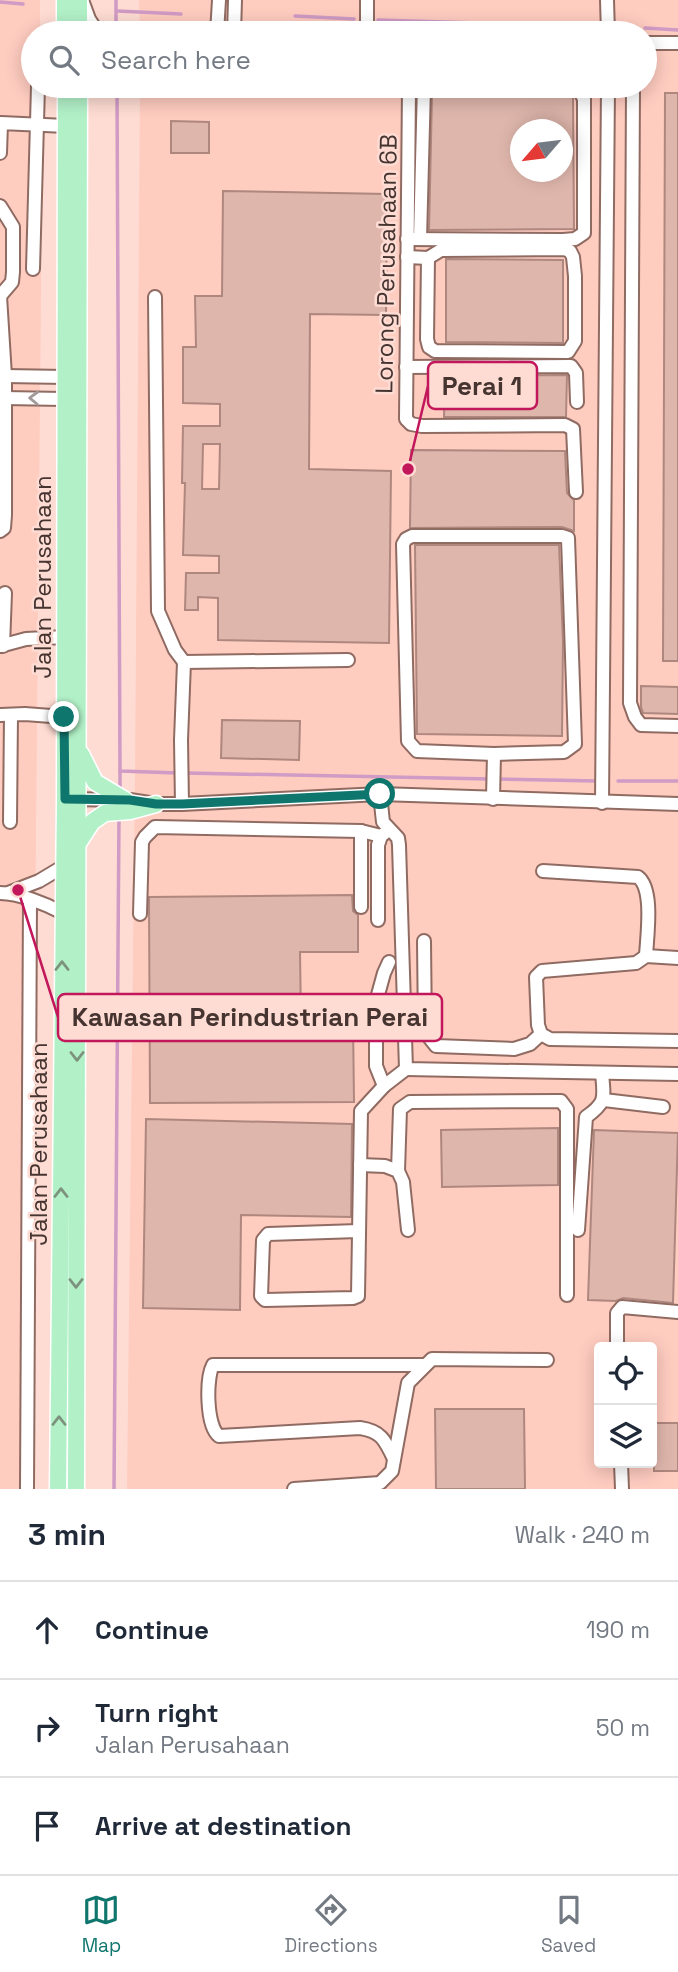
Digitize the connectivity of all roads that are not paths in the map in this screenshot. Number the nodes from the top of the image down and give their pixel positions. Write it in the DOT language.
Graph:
graph roads {
  1 [pos="65,0"];
  2 [pos="80,0"];
  3 [pos="219,0"];
  4 [pos="235,0"];
  5 [pos="368,0"];
  6 [pos="607,0"];
  7 [pos="65,21"];
  8 [pos="79,21"];
  9 [pos="90,21"];
  10 [pos="218,21"];
  11 [pos="234,21"];
  12 [pos="367,21"];
  13 [pos="608,21"];
  14 [pos="657,43"];
  15 [pos="678,43"];
  16 [pos="38,98"];
  17 [pos="73,98"];
  18 [pos="76,98"];
  19 [pos="409,98"];
  20 [pos="423,98"];
  21 [pos="583,98"];
  22 [pos="608,98"];
  23 [pos="633,98"];
  24 [pos="37,125"];
  25 [pos="66,126"];
  26 [pos="0,153"];
  27 [pos="0,206"];
  28 [pos="414,239"];
  29 [pos="407,257"];
  30 [pos="428,258"];
  31 [pos="33,268"];
  32 [pos="0,296"];
  33 [pos="155,297"];
  34 [pos="406,367"];
  35 [pos="5,376"];
  36 [pos="66,377"];
  37 [pos="3,398"];
  38 [pos="64,399"];
  39 [pos="577,402"];
  40 [pos="576,492"];
  41 [pos="0,531"];
  42 [pos="5,593"];
  43 [pos="65,637"];
  44 [pos="2,646"];
  45 [pos="348,660"];
  46 [pos="184,662"];
  47 [pos="6,715"];
  48 [pos="64,717"];
  49 [pos="678,726"];
  50 [pos="78,745"];
  51 [pos="494,760"];
  52 [pos="380,794"];
  53 [pos="493,794"];
  54 [pos="71,799"];
  55 [pos="105,800"];
  56 [pos="128,803"];
  57 [pos="602,803"];
  58 [pos="156,804"];
  59 [pos="182,804"];
  60 [pos="678,804"];
  61 [pos="10,822"];
  62 [pos="360,831"];
  63 [pos="384,833"];
  64 [pos="77,845"];
  65 [pos="64,866"];
  66 [pos="543,870"];
  67 [pos="4,893"];
  68 [pos="30,901"];
  69 [pos="361,907"];
  70 [pos="63,913"];
  71 [pos="140,914"];
  72 [pos="378,920"];
  73 [pos="424,941"];
  74 [pos="646,956"];
  75 [pos="678,958"];
  76 [pos="389,962"];
  77 [pos="541,1034"];
  78 [pos="678,1041"];
  79 [pos="406,1069"];
  80 [pos="602,1073"];
  81 [pos="678,1074"];
  82 [pos="384,1086"];
  83 [pos="604,1100"];
  84 [pos="663,1107"];
  85 [pos="360,1165"];
  86 [pos="398,1171"];
  87 [pos="408,1230"];
  88 [pos="578,1230"];
  89 [pos="358,1231"];
  90 [pos="567,1295"];
  91 [pos="678,1312"];
  92 [pos="617,1342"];
  93 [pos="547,1360"];
  94 [pos="423,1365"];
  95 [pos="394,1459"];
  96 [pos="621,1468"];
  97 [pos="388,1484"];
  98 [pos="27,1489"];
  99 [pos="58,1489"];
  100 [pos="76,1489"];
  101 [pos="294,1489"];
  102 [pos="622,1489"];
  1 -- 7 [label="main road"];
  2 -- 8 [label="main road"];
  2 -- 9 [label="street"];
  3 -- 10 [label="street"];
  4 -- 11 [label="street"];
  5 -- 12 [label="street"];
  6 -- 13 [label="street"];
  14 -- 15 [label="street"];
  16 -- 24 [label="street"];
  17 -- 25 [label="main road, Jalan Perusahaan"];
  18 -- 50 [label="main road, Jalan Perusahaan"];
  19 -- 28 [label="street, Lorong Perusahaan 6B"];
  20 -- 28 [label="street"];
  21 -- 28 [label="street"];
  22 -- 57 [label="street"];
  23 -- 49 [label="street"];
  24 -- 25 [label="street"];
  24 -- 26 [label="street"];
  24 -- 31 [label="street"];
  25 -- 36 [label="main road, Jalan Perusahaan"];
  27 -- 32 [label="street"];
  28 -- 29 [label="street, Lorong Perusahaan 6B"];
  29 -- 30 [label="street"];
  29 -- 34 [label="street, Lorong Perusahaan 6B"];
  30 -- 30 [label="street"];
  32 -- 35 [label="street"];
  33 -- 46 [label="street"];
  34 -- 39 [label="street"];
  34 -- 40 [label="street, Lorong Perusahaan 6B"];
  35 -- 36 [label="street"];
  35 -- 37 [label="street"];
  36 -- 38 [label="main road, Jalan Perusahaan"];
  38 -- 37 [label="street, one-way"];
  37 -- 41 [label="street"];
  38 -- 43 [label="main road, Jalan Perusahaan"];
  42 -- 44 [label="street"];
  43 -- 44 [label="street"];
  43 -- 48 [label="main road, Jalan Perusahaan"];
  45 -- 46 [label="street"];
  46 -- 59 [label="street"];
  47 -- 48 [label="street"];
  47 -- 61 [label="street"];
  48 -- 54 [label="main road, Jalan Perusahaan"];
  50 -- 54 [label="main road, Jalan Perusahaan"];
  50 -- 55 [label="main road"];
  51 -- 51 [label="street"];
  51 -- 53 [label="street"];
  52 -- 53 [label="street"];
  52 -- 59 [label="street"];
  52 -- 63 [label="street"];
  53 -- 57 [label="street"];
  54 -- 55 [label="street"];
  54 -- 64 [label="main road, Jalan Perusahaan"];
  54 -- 65 [label="main road, Jalan Perusahaan"];
  55 -- 56 [label="main road"];
  55 -- 56 [label="main road"];
  55 -- 64 [label="main road"];
  56 -- 58 [label="main road"];
  57 -- 60 [label="street"];
  58 -- 59 [label="street"];
  62 -- 63 [label="street"];
  62 -- 69 [label="street"];
  62 -- 71 [label="street"];
  63 -- 72 [label="street"];
  63 -- 79 [label="street"];
  64 -- 100 [label="main road, Jalan Perusahaan, one-way"];
  65 -- 67 [label="street"];
  65 -- 70 [label="main road, Jalan Perusahaan"];
  66 -- 74 [label="street"];
  67 -- 68 [label="street"];
  68 -- 70 [label="street"];
  68 -- 98 [label="street"];
  99 -- 70 [label="main road, Jalan Perusahaan, one-way"];
  73 -- 77 [label="street"];
  74 -- 75 [label="street"];
  74 -- 77 [label="street"];
  76 -- 82 [label="street"];
  77 -- 78 [label="street"];
  79 -- 80 [label="street"];
  79 -- 82 [label="street"];
  80 -- 81 [label="street"];
  80 -- 83 [label="street"];
  82 -- 85 [label="street"];
  83 -- 84 [label="street"];
  83 -- 88 [label="street"];
  85 -- 86 [label="street"];
  85 -- 89 [label="street"];
  86 -- 87 [label="street"];
  86 -- 90 [label="street"];
  89 -- 89 [label="street"];
  91 -- 92 [label="street"];
  93 -- 94 [label="street"];
  94 -- 95 [label="street"];
  94 -- 95 [label="street"];
  95 -- 97 [label="street"];
  96 -- 102 [label="street"];
  97 -- 101 [label="street"];
}
